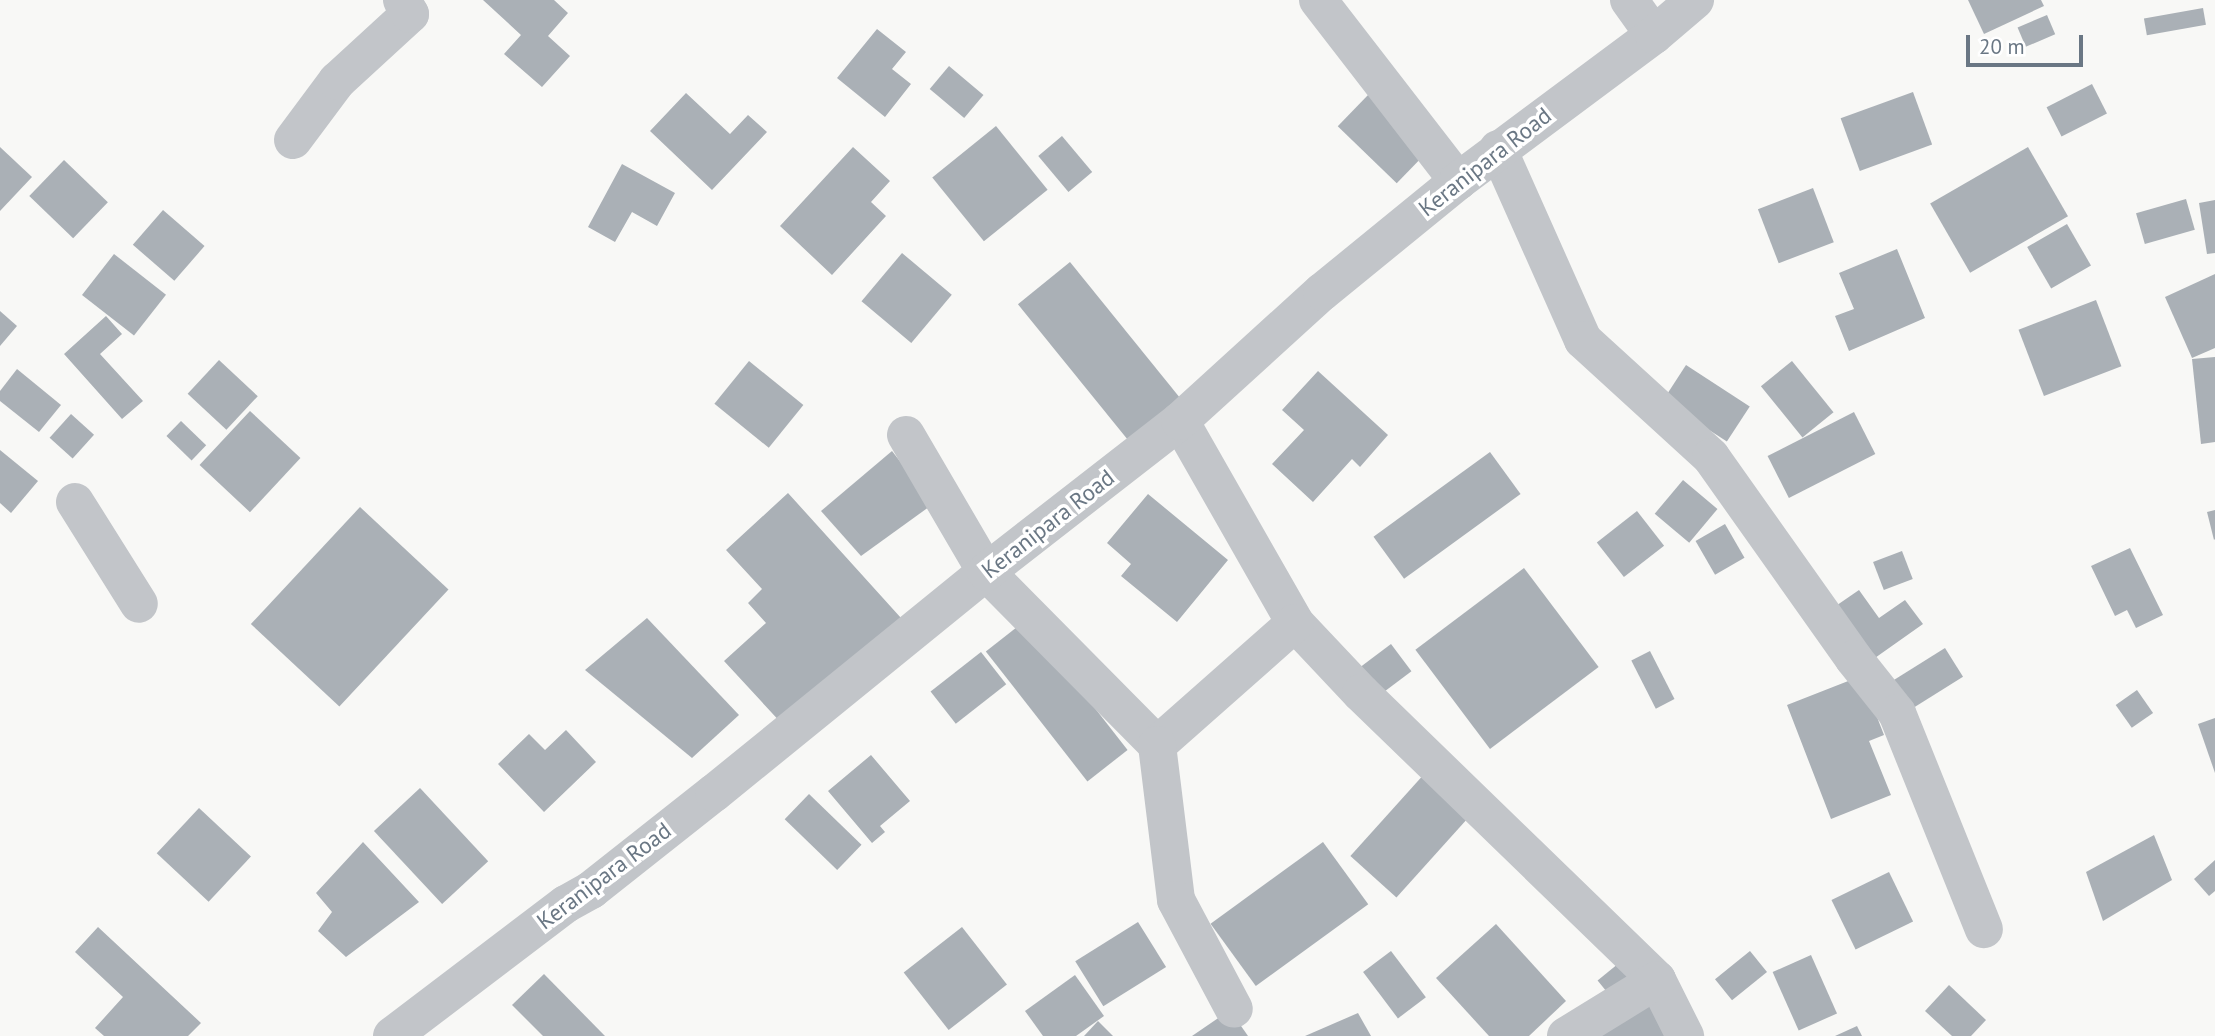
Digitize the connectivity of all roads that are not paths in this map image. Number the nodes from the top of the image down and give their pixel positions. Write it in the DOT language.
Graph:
graph roads {
  1 [pos="402,0"];
  2 [pos="1318,0"];
  3 [pos="1629,0"];
  4 [pos="1695,0"];
  5 [pos="1654,35"];
  6 [pos="293,140"];
  7 [pos="1498,149"];
  8 [pos="1458,181"];
  9 [pos="1180,421"];
  10 [pos="906,435"];
  11 [pos="75,502"];
  12 [pos="986,572"];
  13 [pos="139,604"];
  14 [pos="1295,623"];
  15 [pos="1157,745"];
  16 [pos="1984,929"];
  17 [pos="1657,980"];
  18 [pos="1234,1009"];
  19 [pos="392,1036"];
  20 [pos="1566,1036"];
  21 [pos="1685,1036"];
  1 -- 6 [label="street"];
  2 -- 8 [label="street"];
  3 -- 5 [label="street"];
  4 -- 5 [label="street, Keranipara Road"];
  5 -- 7 [label="street, Keranipara Road"];
  7 -- 8 [label="street, Keranipara Road"];
  7 -- 16 [label="street"];
  8 -- 9 [label="street, Keranipara Road"];
  9 -- 12 [label="street, Keranipara Road"];
  9 -- 14 [label="street"];
  10 -- 12 [label="street"];
  11 -- 13 [label="street"];
  12 -- 15 [label="street"];
  12 -- 19 [label="street, Keranipara Road"];
  14 -- 15 [label="street"];
  14 -- 17 [label="street"];
  15 -- 18 [label="street"];
  17 -- 20 [label="street"];
  17 -- 21 [label="street"];
}
